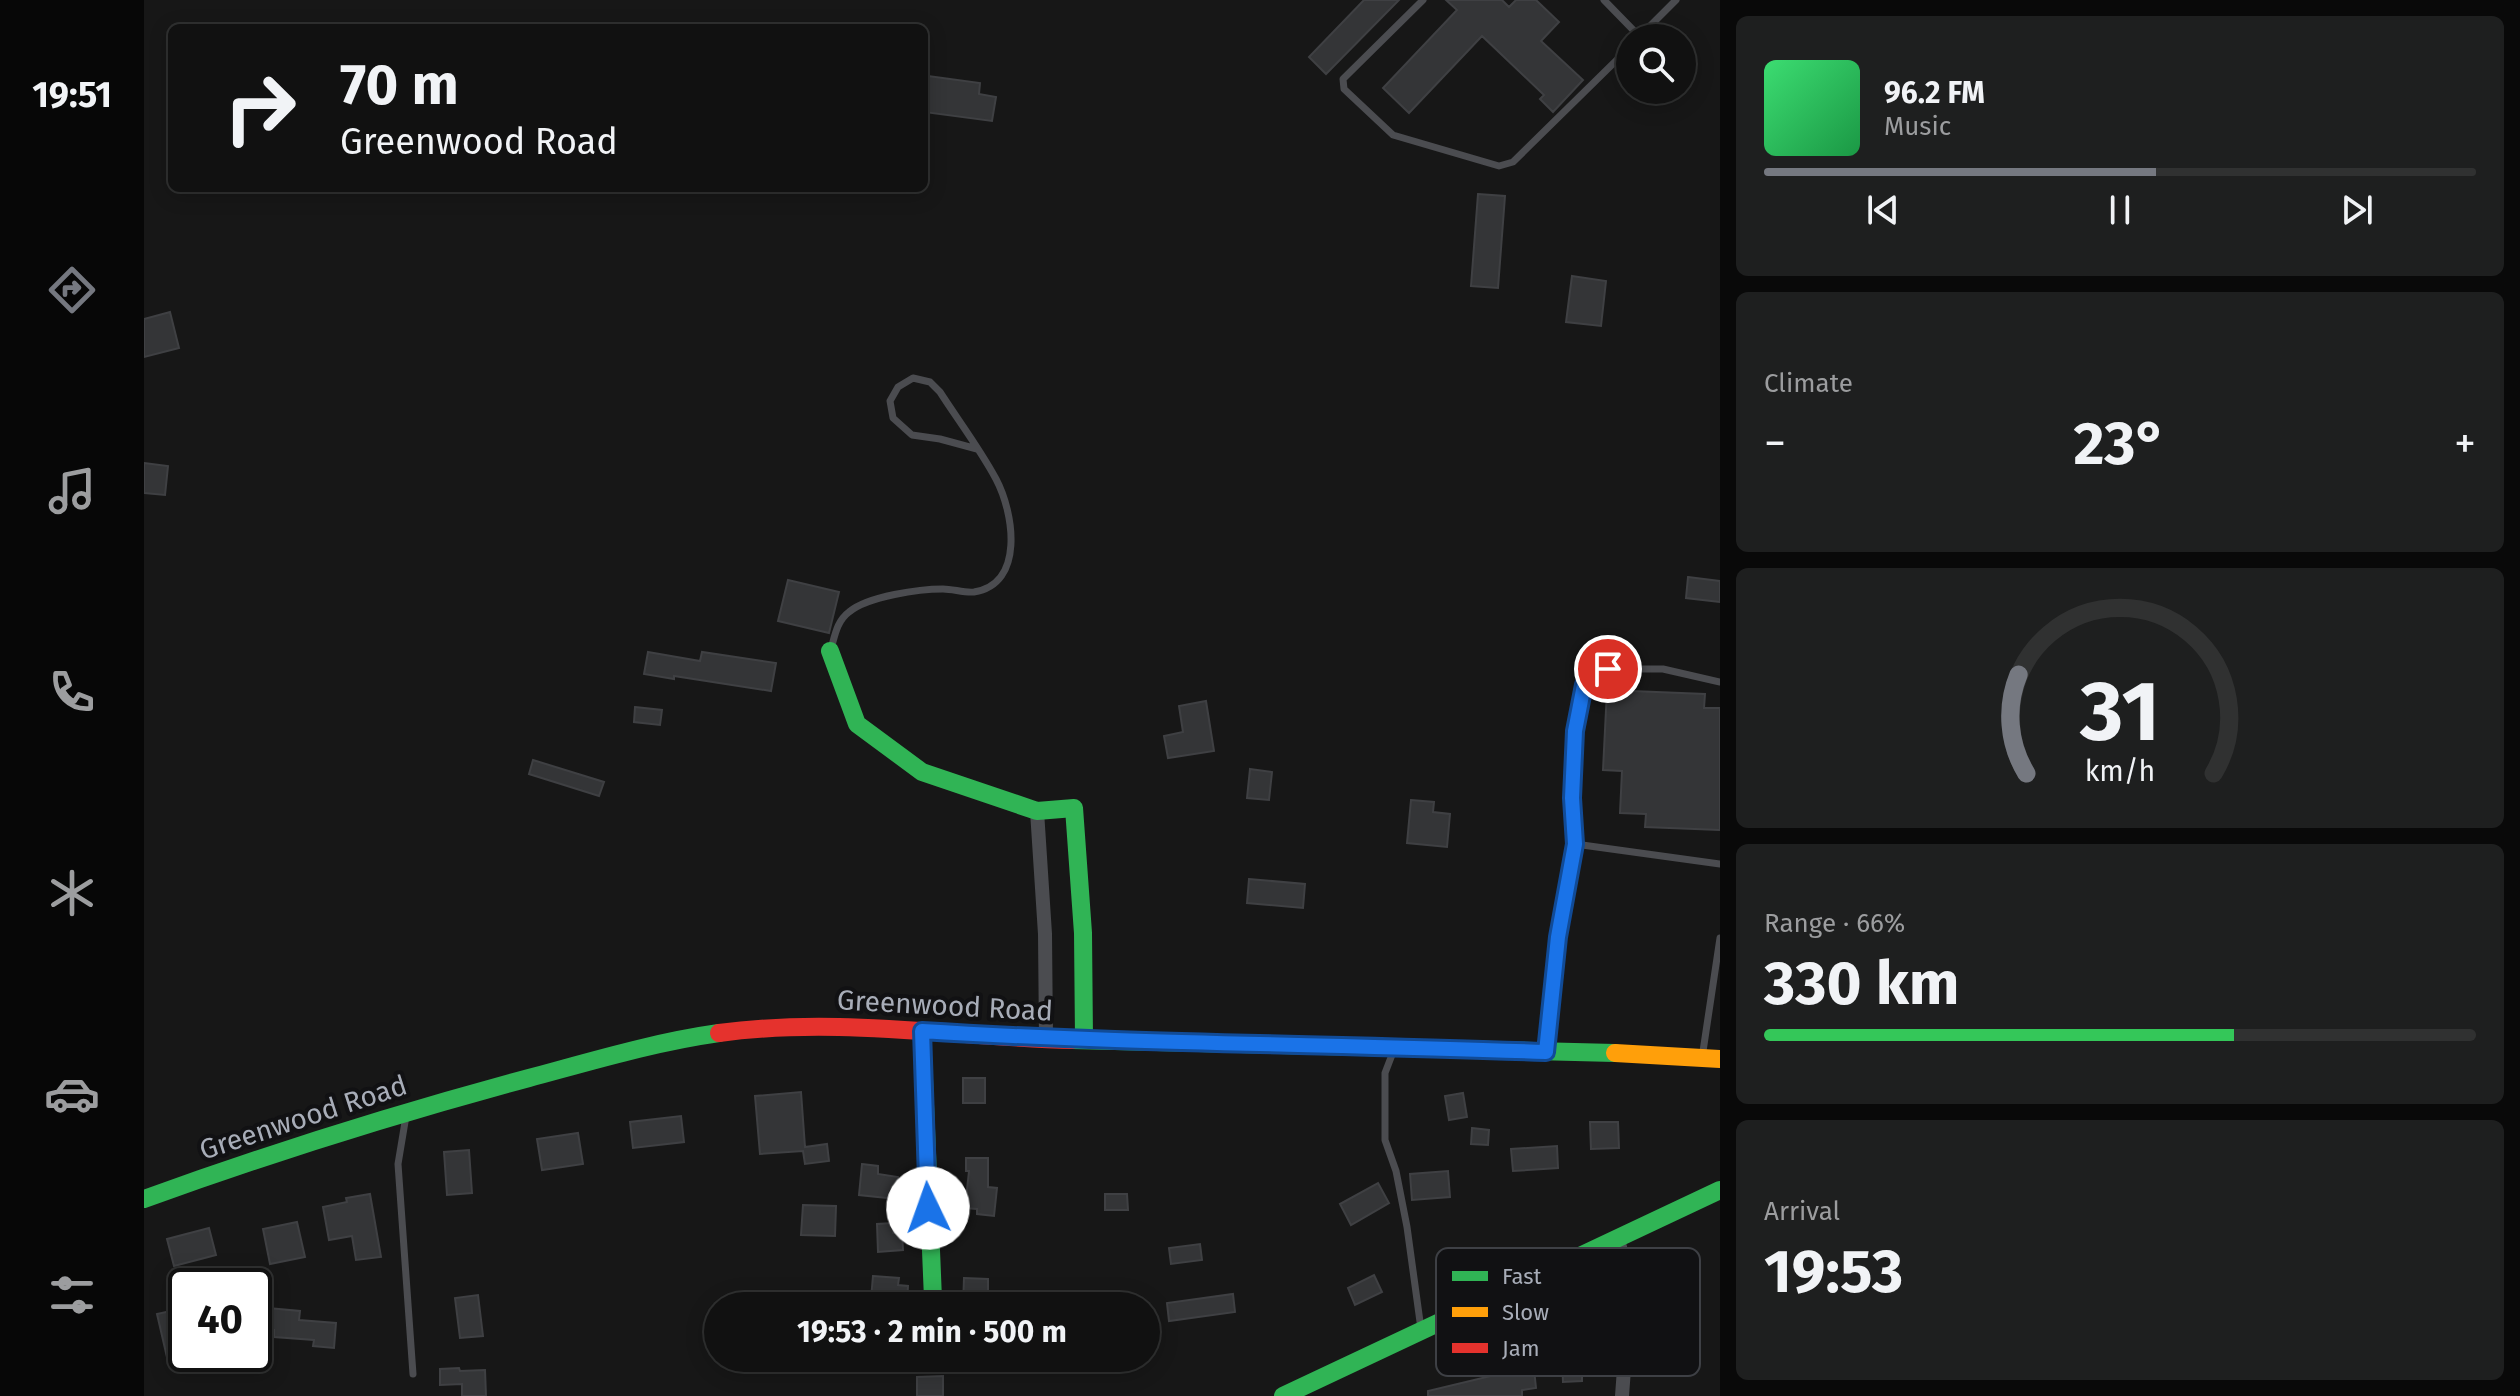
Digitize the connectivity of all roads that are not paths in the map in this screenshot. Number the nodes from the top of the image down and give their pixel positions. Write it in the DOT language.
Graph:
graph roads {
  1 [pos="1423,0"];
  2 [pos="1604,0"];
  3 [pos="1676,0"];
  4 [pos="1627,24"];
  5 [pos="1652,24"];
  6 [pos="1616,61"];
  7 [pos="977,449"];
  8 [pos="830,651"];
  9 [pos="1720,682"];
  10 [pos="1037,811"];
  11 [pos="1575,844"];
  12 [pos="1720,864"];
  13 [pos="1720,938"];
  14 [pos="922,1031"];
  15 [pos="1046,1039"];
  16 [pos="1084,1039"];
  17 [pos="1395,1046"];
  18 [pos="1546,1052"];
  19 [pos="1711,1058"];
  20 [pos="406,1114"];
  21 [pos="1720,1190"];
  22 [pos="144,1199"];
  23 [pos="1618,1239"];
  24 [pos="1599,1248"];
  25 [pos="1620,1248"];
  26 [pos="933,1292"];
  27 [pos="1436,1324"];
  28 [pos="1421,1331"];
  29 [pos="413,1374"];
  30 [pos="1623,1376"];
  31 [pos="1283,1396"];
  32 [pos="1622,1396"];
  1 -- 6 [label="lane"];
  2 -- 4 [label="lane"];
  3 -- 5 [label="lane"];
  7 -- 7 [label="lane"];
  7 -- 8 [label="lane"];
  8 -- 10 [label="street"];
  9 -- 11 [label="lane"];
  10 -- 15 [label="street"];
  10 -- 16 [label="street"];
  11 -- 12 [label="lane"];
  11 -- 18 [label="lane"];
  13 -- 19 [label="lane"];
  14 -- 15 [label="street, Greenwood Road"];
  14 -- 20 [label="street, Greenwood Road"];
  14 -- 26 [label="street"];
  15 -- 16 [label="street, Greenwood Road"];
  16 -- 17 [label="street, Greenwood Road"];
  17 -- 18 [label="street, Greenwood Road"];
  17 -- 28 [label="lane"];
  18 -- 19 [label="street, Greenwood Road"];
  20 -- 22 [label="street, Greenwood Road"];
  20 -- 29 [label="lane"];
  21 -- 23 [label="street"];
  23 -- 24 [label="street"];
  23 -- 25 [label="street"];
  27 -- 28 [label="street"];
  28 -- 31 [label="street"];
  30 -- 32 [label="street"];
}
